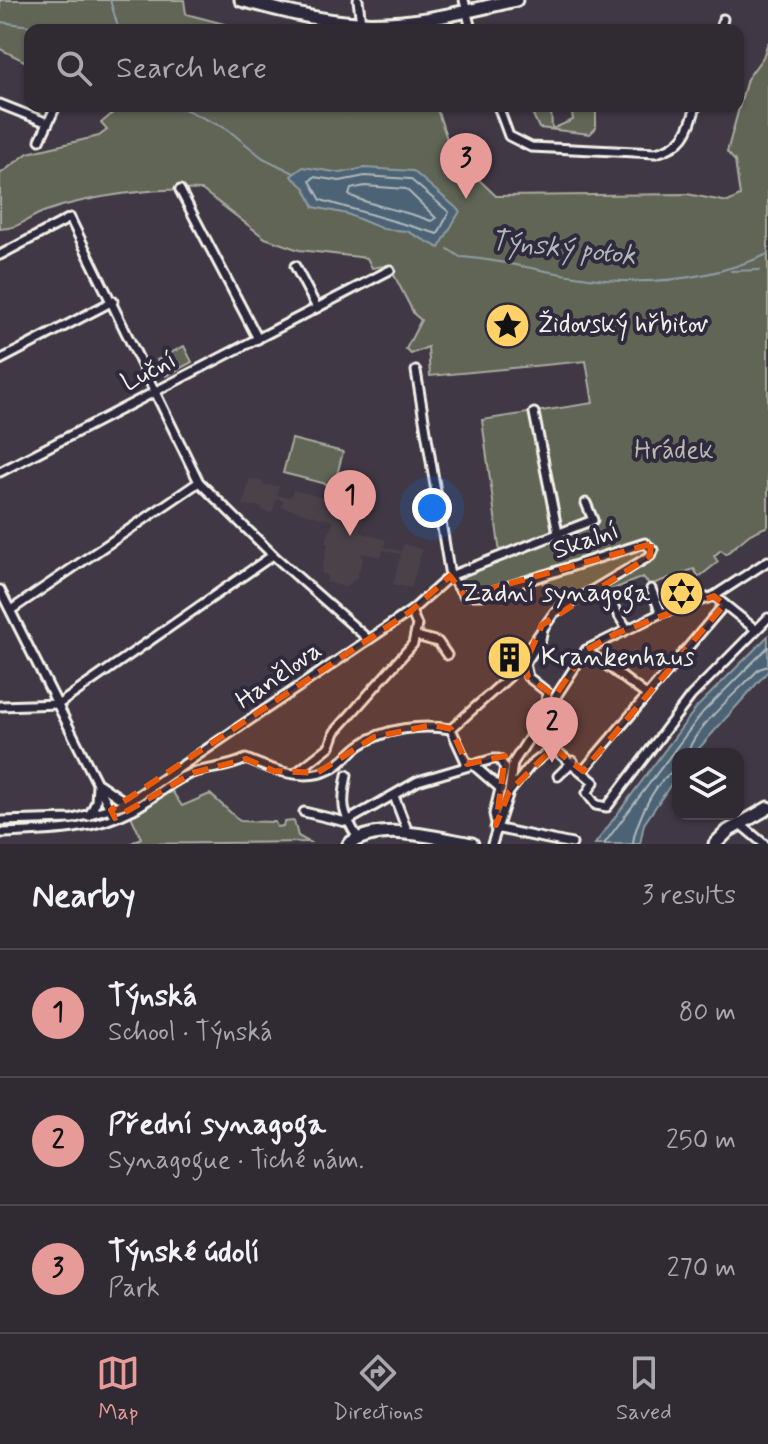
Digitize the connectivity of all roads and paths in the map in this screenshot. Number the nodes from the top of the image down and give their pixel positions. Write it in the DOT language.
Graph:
graph roads {
  1 [pos="241,0"];
  2 [pos="358,0"];
  3 [pos="516,0"];
  4 [pos="465,6"];
  5 [pos="723,19"];
  6 [pos="361,23"];
  7 [pos="722,24"];
  8 [pos="0,104"];
  9 [pos="53,112"];
  10 [pos="500,112"];
  11 [pos="694,112"];
  12 [pos="48,123"];
  13 [pos="40,140"];
  14 [pos="180,190"];
  15 [pos="0,255"];
  16 [pos="295,266"];
  17 [pos="390,270"];
  18 [pos="113,301"];
  19 [pos="317,308"];
  20 [pos="258,339"];
  21 [pos="0,360"];
  22 [pos="416,371"];
  23 [pos="157,391"];
  24 [pos="534,413"];
  25 [pos="0,472"];
  26 [pos="199,482"];
  27 [pos="586,503"];
  28 [pos="558,533"];
  29 [pos="273,555"];
  30 [pos="768,561"];
  31 [pos="450,576"];
  32 [pos="651,589"];
  33 [pos="0,590"];
  34 [pos="607,596"];
  35 [pos="714,596"];
  36 [pos="724,605"];
  37 [pos="11,610"];
  38 [pos="0,611"];
  39 [pos="411,611"];
  40 [pos="661,613"];
  41 [pos="768,618"];
  42 [pos="542,626"];
  43 [pos="627,629"];
  44 [pos="755,629"];
  45 [pos="416,636"];
  46 [pos="368,639"];
  47 [pos="586,650"];
  48 [pos="447,655"];
  49 [pos="645,694"];
  50 [pos="59,704"];
  51 [pos="0,706"];
  52 [pos="546,707"];
  53 [pos="451,729"];
  54 [pos="573,761"];
  55 [pos="469,763"];
  56 [pos="583,771"];
  57 [pos="296,774"];
  58 [pos="347,775"];
  59 [pos="558,776"];
  60 [pos="98,783"];
  61 [pos="505,791"];
  62 [pos="394,796"];
  63 [pos="127,803"];
  64 [pos="768,808"];
  65 [pos="304,812"];
  66 [pos="113,814"];
  67 [pos="89,816"];
  68 [pos="0,821"];
  69 [pos="346,822"];
  70 [pos="740,824"];
  71 [pos="496,826"];
  72 [pos="0,833"];
  73 [pos="409,835"];
  74 [pos="354,841"];
  75 [pos="568,842"];
  76 [pos="472,844"];
  77 [pos="492,844"];
  78 [pos="715,844"];
  79 [pos="764,844"];
  1 -- 6 [label="street"];
  2 -- 6 [label="street"];
  3 -- 4 [label="street"];
  4 -- 6 [label="street"];
  5 -- 7 [label="street"];
  8 -- 12 [label="street"];
  9 -- 12 [label="street"];
  10 -- 11 [label="street"];
  12 -- 13 [label="street"];
  14 -- 20 [label="street"];
  15 -- 18 [label="street"];
  16 -- 19 [label="street"];
  17 -- 19 [label="street, Luční"];
  18 -- 21 [label="street"];
  18 -- 23 [label="street"];
  19 -- 20 [label="street, Luční"];
  20 -- 23 [label="street, Luční"];
  22 -- 31 [label="street"];
  23 -- 25 [label="street, Luční"];
  23 -- 26 [label="street"];
  24 -- 28 [label="street"];
  26 -- 29 [label="street"];
  26 -- 37 [label="street"];
  27 -- 28 [label="street"];
  28 -- 31 [label="street"];
  29 -- 46 [label="street"];
  29 -- 50 [label="street"];
  30 -- 35 [label="street"];
  31 -- 39 [label="street, Hanělova"];
  31 -- 42 [label="street, Skalní"];
  32 -- 40 [label="street"];
  33 -- 37 [label="street"];
  34 -- 43 [label="street"];
  35 -- 36 [label="street"];
  35 -- 40 [label="street"];
  36 -- 44 [label="street"];
  36 -- 49 [label="street"];
  37 -- 38 [label="street"];
  37 -- 50 [label="street"];
  39 -- 45 [label="street"];
  39 -- 46 [label="street, Hanělova"];
  40 -- 43 [label="street"];
  41 -- 44 [label="street"];
  42 -- 52 [label="street, Skalní"];
  42 -- 53 [label="street"];
  43 -- 47 [label="street"];
  44 -- 56 [label="street"];
  45 -- 48 [label="street"];
  45 -- 57 [label="street"];
  46 -- 63 [label="street, Hanělova"];
  47 -- 49 [label="street"];
  47 -- 52 [label="street"];
  49 -- 56 [label="street"];
  50 -- 51 [label="street"];
  50 -- 60 [label="street"];
  52 -- 61 [label="street"];
  53 -- 55 [label="street"];
  53 -- 57 [label="street"];
  54 -- 56 [label="street"];
  54 -- 59 [label="street"];
  54 -- 61 [label="street"];
  55 -- 61 [label="street"];
  55 -- 61 [label="street"];
  55 -- 62 [label="street"];
  57 -- 66 [label="street"];
  58 -- 69 [label="street"];
  60 -- 63 [label="street"];
  60 -- 66 [label="street"];
  60 -- 67 [label="street"];
  61 -- 71 [label="street"];
  62 -- 69 [label="street"];
  62 -- 73 [label="street"];
  63 -- 66 [label="street, Hanělova"];
  64 -- 70 [label="street"];
  65 -- 69 [label="street"];
  66 -- 67 [label="street"];
  66 -- 72 [label="street"];
  67 -- 68 [label="street"];
  69 -- 74 [label="street"];
  70 -- 78 [label="street"];
  70 -- 79 [label="street"];
  71 -- 75 [label="street"];
  71 -- 77 [label="street"];
  73 -- 74 [label="street"];
  73 -- 76 [label="street"];
}
